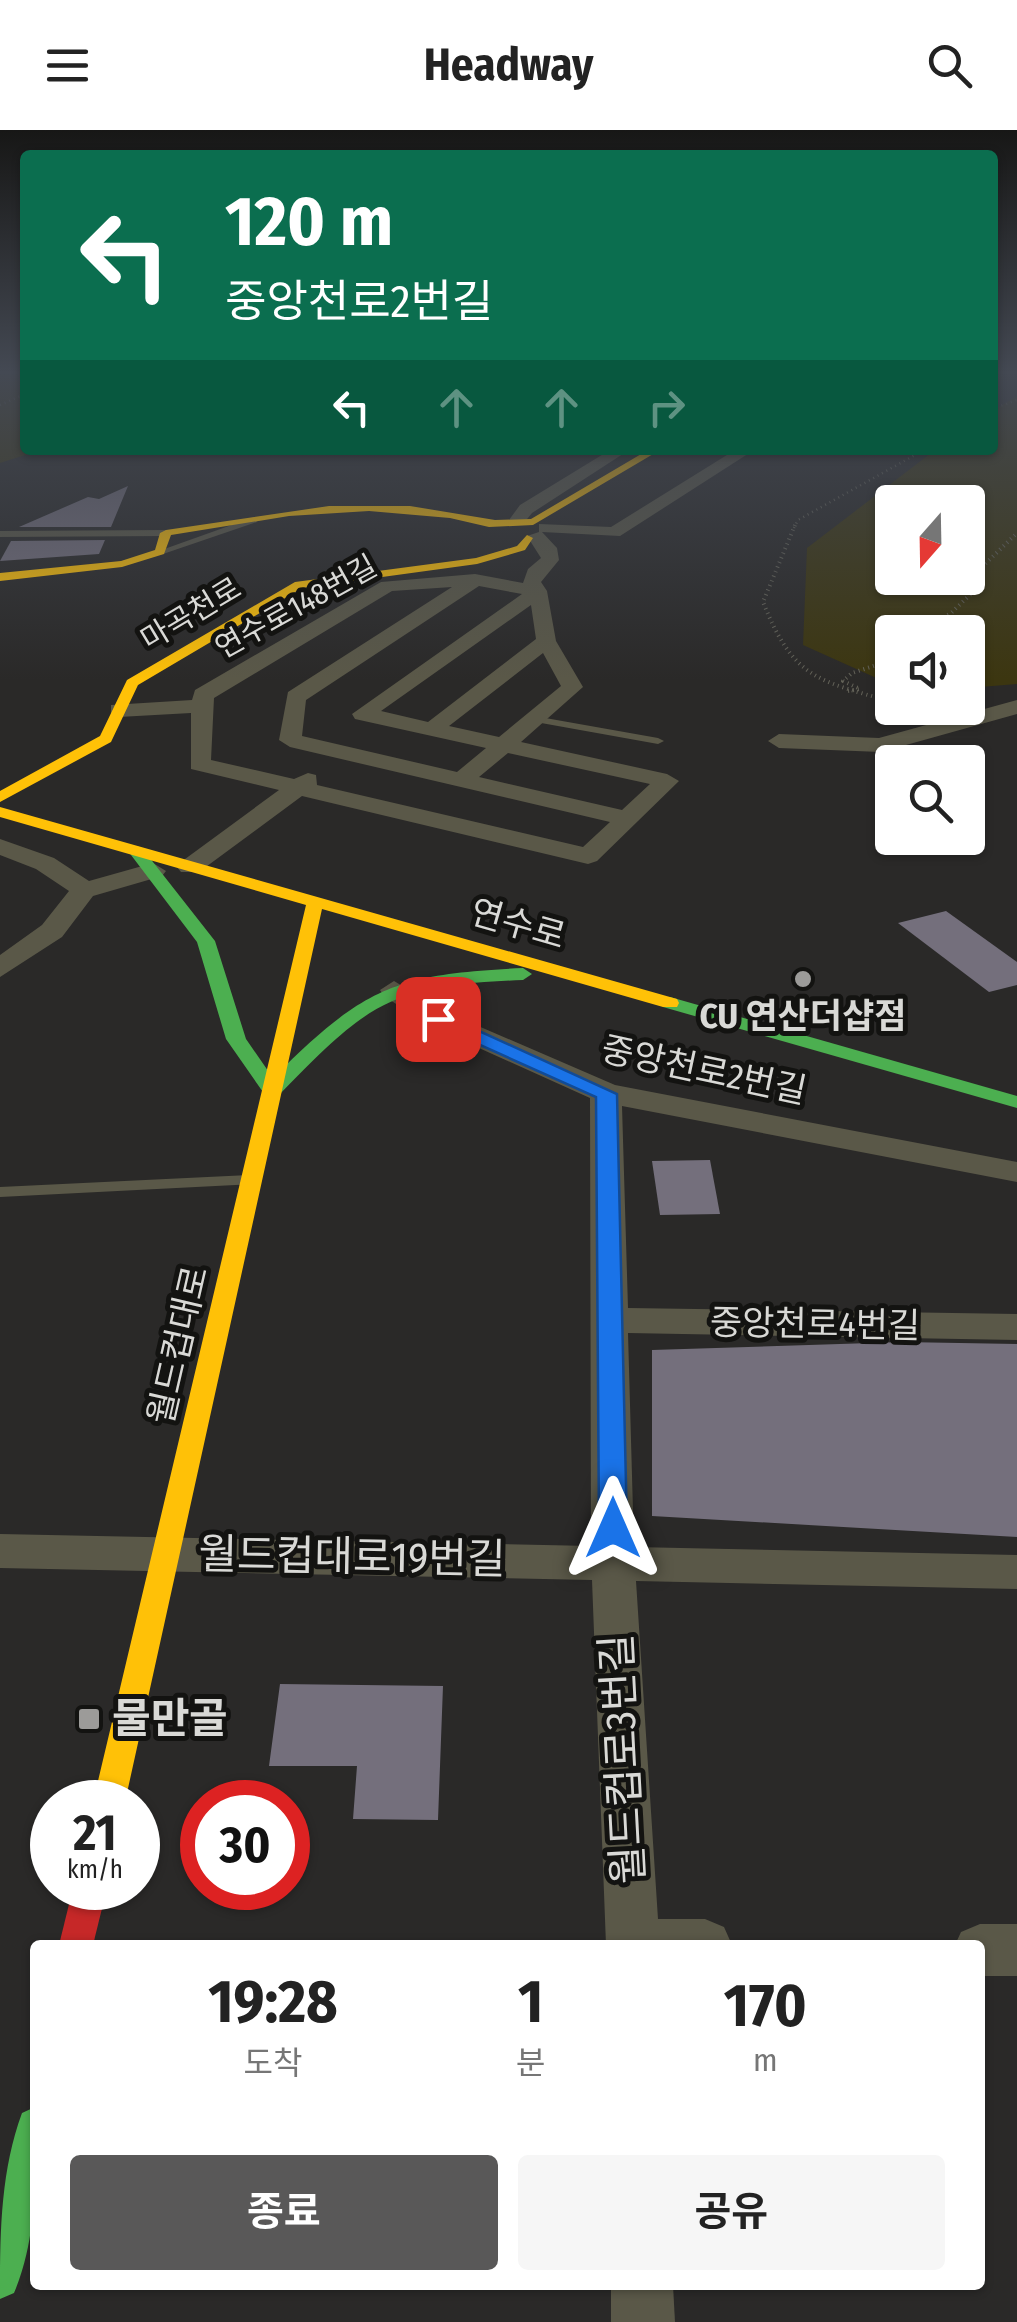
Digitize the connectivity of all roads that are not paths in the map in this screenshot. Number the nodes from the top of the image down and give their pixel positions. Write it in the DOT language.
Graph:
graph roads {
  1 [pos="580,475"];
  2 [pos="612,475"];
  3 [pos="705,475"];
  4 [pos="522,529"];
  5 [pos="0,534"];
  6 [pos="163,543"];
  7 [pos="467,572"];
  8 [pos="0,577"];
  9 [pos="382,580"];
  10 [pos="538,591"];
  11 [pos="546,641"];
  12 [pos="202,706"];
  13 [pos="1017,708"];
  14 [pos="120,710"];
  15 [pos="534,720"];
  16 [pos="432,729"];
  17 [pos="658,741"];
  18 [pos="780,741"];
  19 [pos="504,745"];
  20 [pos="346,753"];
  21 [pos="462,780"];
  22 [pos="298,788"];
  23 [pos="0,797"];
  24 [pos="0,812"];
  25 [pos="628,818"];
  26 [pos="0,847"];
  27 [pos="145,861"];
  28 [pos="190,866"];
  29 [pos="84,890"];
  30 [pos="315,902"];
  31 [pos="0,968"];
  32 [pos="564,973"];
  33 [pos="394,990"];
  34 [pos="272,1091"];
  35 [pos="606,1094"];
  36 [pos="1017,1102"];
  37 [pos="1017,1172"];
  38 [pos="252,1180"];
  39 [pos="0,1192"];
  40 [pos="612,1320"];
  41 [pos="1017,1327"];
  42 [pos="0,1551"];
  43 [pos="166,1553"];
  44 [pos="613,1563"];
  45 [pos="1017,1572"];
  46 [pos="114,1780"];
  47 [pos="85,1910"];
  48 [pos="77,1940"];
  49 [pos="633,1940"];
  50 [pos="985,1950"];
  51 [pos="1017,1950"];
  52 [pos="30,2148"];
  53 [pos="0,2279"];
  54 [pos="642,2290"];
  55 [pos="643,2322"];
  1 -- 4 [label="street"];
  2 -- 4 [label="main road, 마곡천로"];
  3 -- 4 [label="street"];
  4 -- 6 [label="main road"];
  4 -- 7 [label="main road, 마곡천로"];
  4 -- 10 [label="street"];
  5 -- 6 [label="lane"];
  6 -- 8 [label="main road"];
  7 -- 9 [label="main road, 마곡천로"];
  7 -- 10 [label="street"];
  7 -- 20 [label="street, 연수로148번길"];
  9 -- 12 [label="street, 연수로148번길"];
  9 -- 14 [label="main road, 마곡천로"];
  10 -- 11 [label="street"];
  10 -- 16 [label="street, 연수로148번길"];
  11 -- 15 [label="street"];
  11 -- 16 [label="street"];
  12 -- 14 [label="street"];
  12 -- 22 [label="street, 연수로148번길"];
  13 -- 18 [label="street"];
  14 -- 23 [label="main road, 마곡천로"];
  15 -- 17 [label="lane"];
  15 -- 19 [label="street"];
  16 -- 19 [label="street, 연수로148번길"];
  19 -- 21 [label="street"];
  19 -- 25 [label="street, 연수로148번길"];
  20 -- 21 [label="street, 연수로148번길"];
  20 -- 22 [label="street"];
  21 -- 25 [label="street, 연수로148번길"];
  22 -- 25 [label="street, 연수로148번길"];
  22 -- 28 [label="street"];
  24 -- 27 [label="main road, 연수로"];
  26 -- 29 [label="street"];
  27 -- 28 [label="main road, 연수로"];
  27 -- 29 [label="street"];
  27 -- 34 [label="main road"];
  28 -- 30 [label="main road, 연수로"];
  29 -- 31 [label="street"];
  30 -- 32 [label="main road, 연수로"];
  30 -- 34 [label="main road, 월드컵대로"];
  32 -- 33 [label="main road"];
  32 -- 36 [label="main road, 연수로"];
  33 -- 34 [label="main road"];
  33 -- 35 [label="street, 중앙천로2번길"];
  34 -- 38 [label="main road, 월드컵대로"];
  35 -- 37 [label="street, 중앙천로2번길"];
  35 -- 40 [label="street, 월드컵로3번길"];
  38 -- 39 [label="lane"];
  38 -- 43 [label="main road, 월드컵대로"];
  40 -- 41 [label="street, 중앙천로4번길"];
  40 -- 44 [label="street, 월드컵로3번길"];
  42 -- 43 [label="street, 월드컵대로19번길"];
  43 -- 44 [label="street, 월드컵대로19번길"];
  43 -- 46 [label="main road, 월드컵대로"];
  44 -- 45 [label="street, 월드컵대로19번길"];
  44 -- 49 [label="street, 월드컵로3번길"];
  47 -- 48 [label="main road"];
  50 -- 51 [label="street"];
  52 -- 53 [label="main road"];
  54 -- 55 [label="street"];
}
